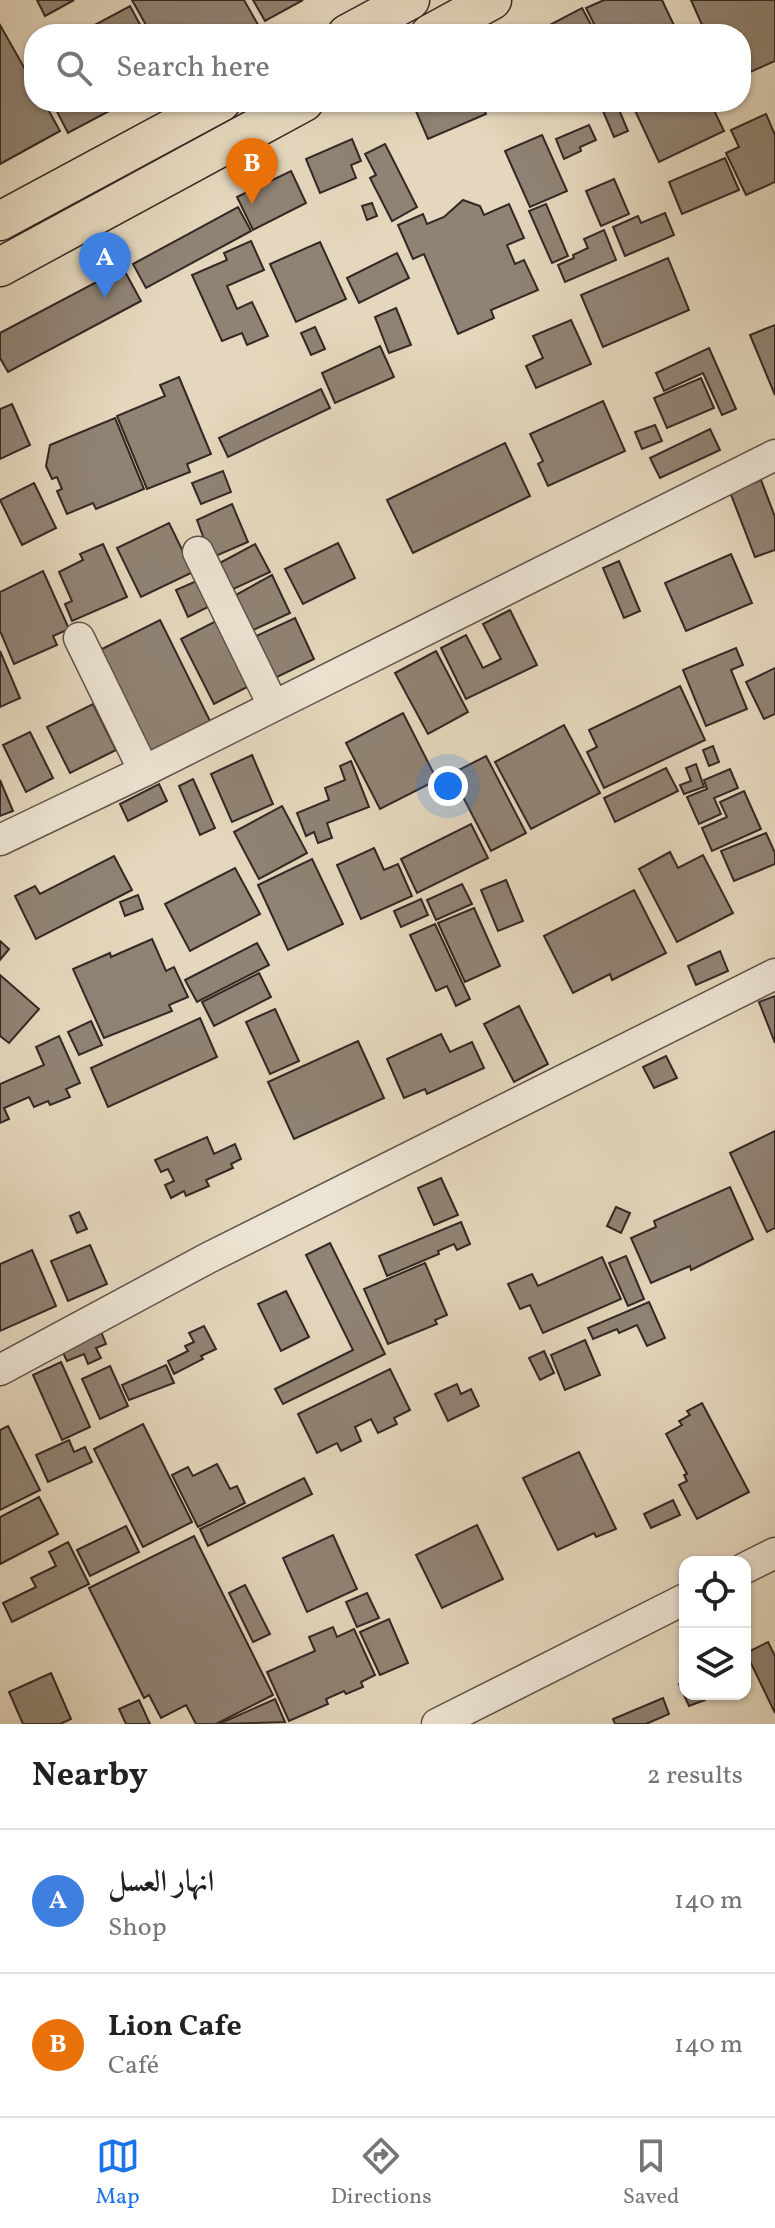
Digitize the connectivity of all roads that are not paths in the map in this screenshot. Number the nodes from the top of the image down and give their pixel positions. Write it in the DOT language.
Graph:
graph roads {
  1 [pos="410,0"];
  2 [pos="492,0"];
  3 [pos="366,24"];
  4 [pos="448,24"];
  5 [pos="202,112"];
  6 [pos="286,112"];
  7 [pos="0,221"];
  8 [pos="0,267"];
  9 [pos="775,455"];
  10 [pos="198,552"];
  11 [pos="79,638"];
  12 [pos="273,705"];
  13 [pos="144,771"];
  14 [pos="0,840"];
  15 [pos="775,974"];
  16 [pos="0,1370"];
  17 [pos="775,1553"];
  18 [pos="751,1565"];
  19 [pos="679,1602"];
  20 [pos="437,1724"];
  1 -- 3 [label="main road"];
  2 -- 4 [label="main road"];
  5 -- 7 [label="main road"];
  6 -- 8 [label="main road"];
  9 -- 12 [label="street"];
  10 -- 12 [label="street"];
  11 -- 13 [label="street"];
  12 -- 13 [label="street"];
  13 -- 14 [label="street"];
  15 -- 16 [label="street"];
  17 -- 18 [label="street"];
  19 -- 20 [label="street"];
}
